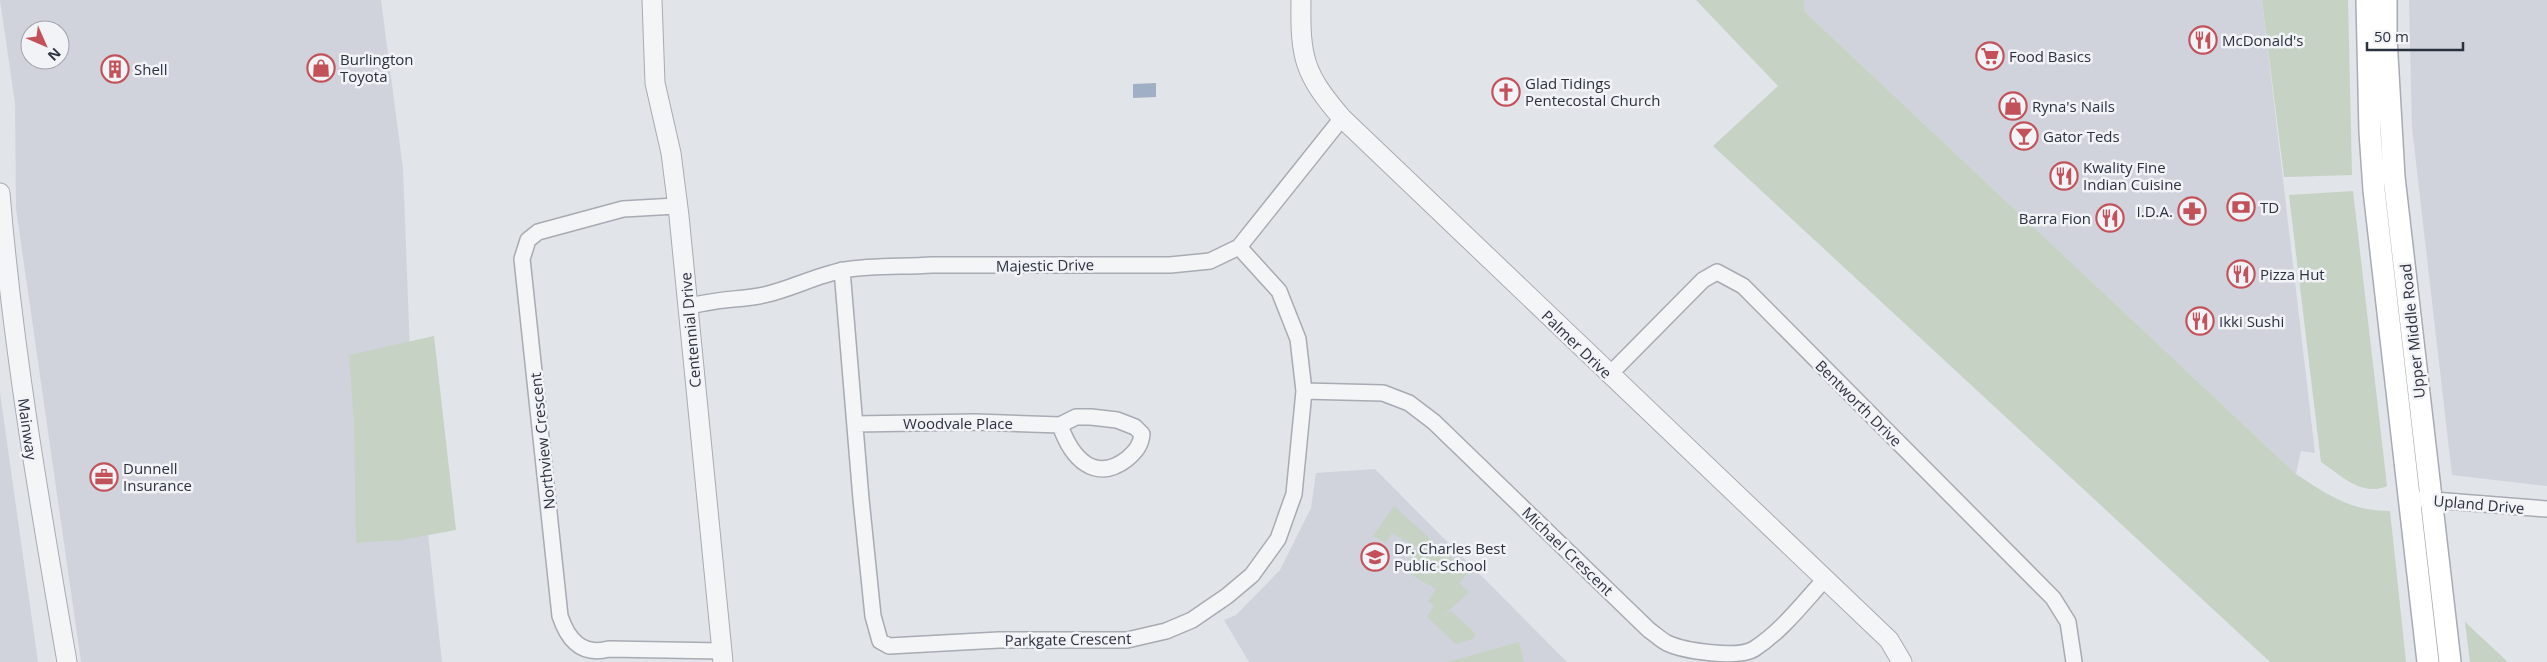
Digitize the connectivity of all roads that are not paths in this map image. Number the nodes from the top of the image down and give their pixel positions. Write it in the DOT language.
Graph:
graph roads {
  1 [pos="652,0"];
  2 [pos="1301,0"];
  3 [pos="2366,0"];
  4 [pos="2386,0"];
  5 [pos="1342,118"];
  6 [pos="0,194"];
  7 [pos="676,206"];
  8 [pos="1239,246"];
  9 [pos="842,270"];
  10 [pos="688,307"];
  11 [pos="1609,375"];
  12 [pos="1304,391"];
  13 [pos="855,424"];
  14 [pos="1060,425"];
  15 [pos="2410,499"];
  16 [pos="2432,500"];
  17 [pos="2547,509"];
  18 [pos="1825,579"];
  19 [pos="722,657"];
  20 [pos="67,662"];
  21 [pos="1902,662"];
  22 [pos="2074,662"];
  23 [pos="2428,662"];
  24 [pos="2450,662"];
  1 -- 7 [label="street, Centennial Drive"];
  2 -- 5 [label="street, Palmer Drive"];
  3 -- 15 [label="main road, Upper Middle Road"];
  4 -- 16 [label="main road, Upper Middle Road"];
  5 -- 8 [label="street, Majestic Drive"];
  5 -- 11 [label="street, Palmer Drive"];
  6 -- 20 [label="street, Mainway"];
  7 -- 10 [label="street, Centennial Drive"];
  7 -- 19 [label="street, Northview Crescent"];
  8 -- 9 [label="street, Majestic Drive"];
  8 -- 12 [label="street, Parkgate Crescent"];
  9 -- 10 [label="street, Majestic Drive"];
  9 -- 13 [label="street, Parkgate Crescent"];
  10 -- 19 [label="street, Centennial Drive"];
  11 -- 18 [label="street, Palmer Drive"];
  11 -- 22 [label="street, Bentworth Drive"];
  12 -- 13 [label="street, Parkgate Crescent"];
  12 -- 18 [label="street, Michael Crescent"];
  13 -- 14 [label="street, Woodvale Place"];
  14 -- 14 [label="street, Woodvale Place"];
  15 -- 16 [label="street, Upland Drive"];
  15 -- 23 [label="main road, Upper Middle Road"];
  16 -- 17 [label="street, Upland Drive"];
  16 -- 24 [label="main road, Upper Middle Road"];
  18 -- 21 [label="street, Palmer Drive"];
}
